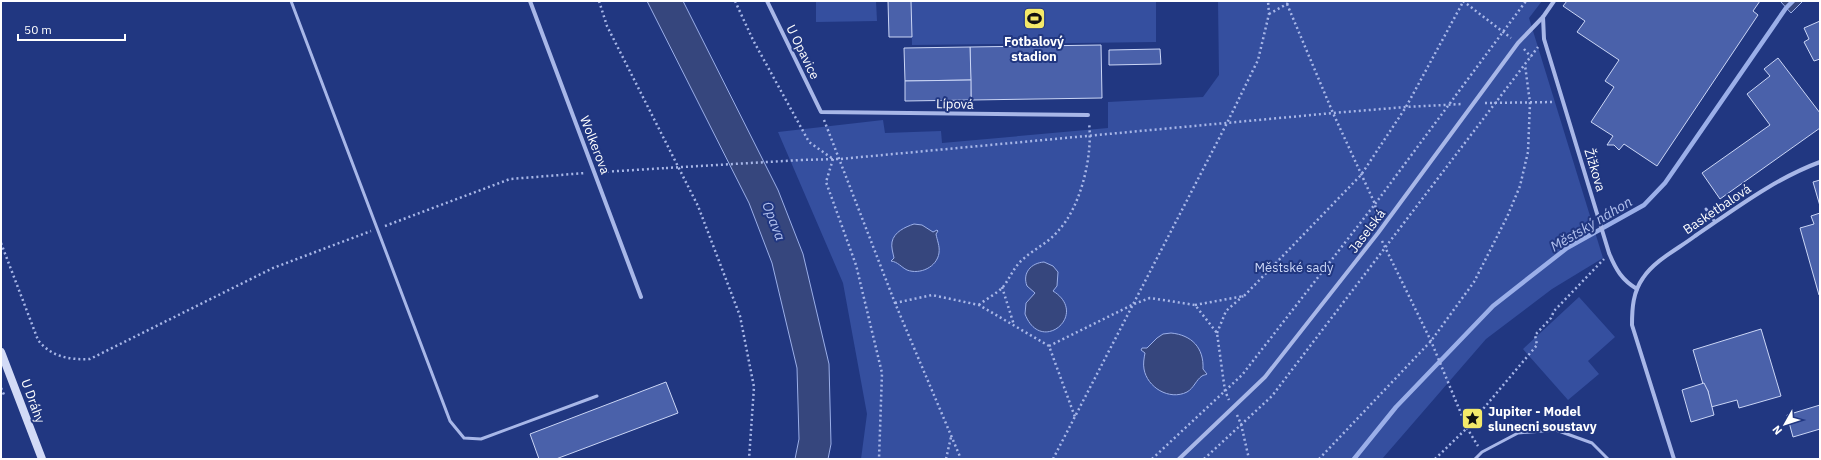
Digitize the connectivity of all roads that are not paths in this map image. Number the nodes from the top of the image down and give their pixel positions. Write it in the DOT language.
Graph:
graph roads {
  1 [pos="291,1"];
  2 [pos="530,1"];
  3 [pos="767,1"];
  4 [pos="1554,1"];
  5 [pos="1543,16"];
  6 [pos="821,112"];
  7 [pos="1088,115"];
  8 [pos="1820,162"];
  9 [pos="1706,209"];
  10 [pos="1716,222"];
  11 [pos="1637,289"];
  12 [pos="641,297"];
  13 [pos="1,352"];
  14 [pos="597,396"];
  15 [pos="42,459"];
  16 [pos="1179,459"];
  17 [pos="1475,459"];
  18 [pos="1608,459"];
  19 [pos="1674,459"];
  1 -- 14 [label="lane"];
  2 -- 12 [label="street, Wolkerova"];
  3 -- 6 [label="street, U Opavice"];
  4 -- 5 [label="street, Jaselská"];
  5 -- 11 [label="street, Žižkova"];
  5 -- 16 [label="street, Jaselská"];
  6 -- 7 [label="street, Lípová"];
  8 -- 10 [label="street, Basketbalová"];
  9 -- 10 [label="lane"];
  10 -- 11 [label="street, Basketbalová"];
  11 -- 19 [label="street"];
  13 -- 15 [label="street, U Dráhy"];
  17 -- 18 [label="lane"];
}
